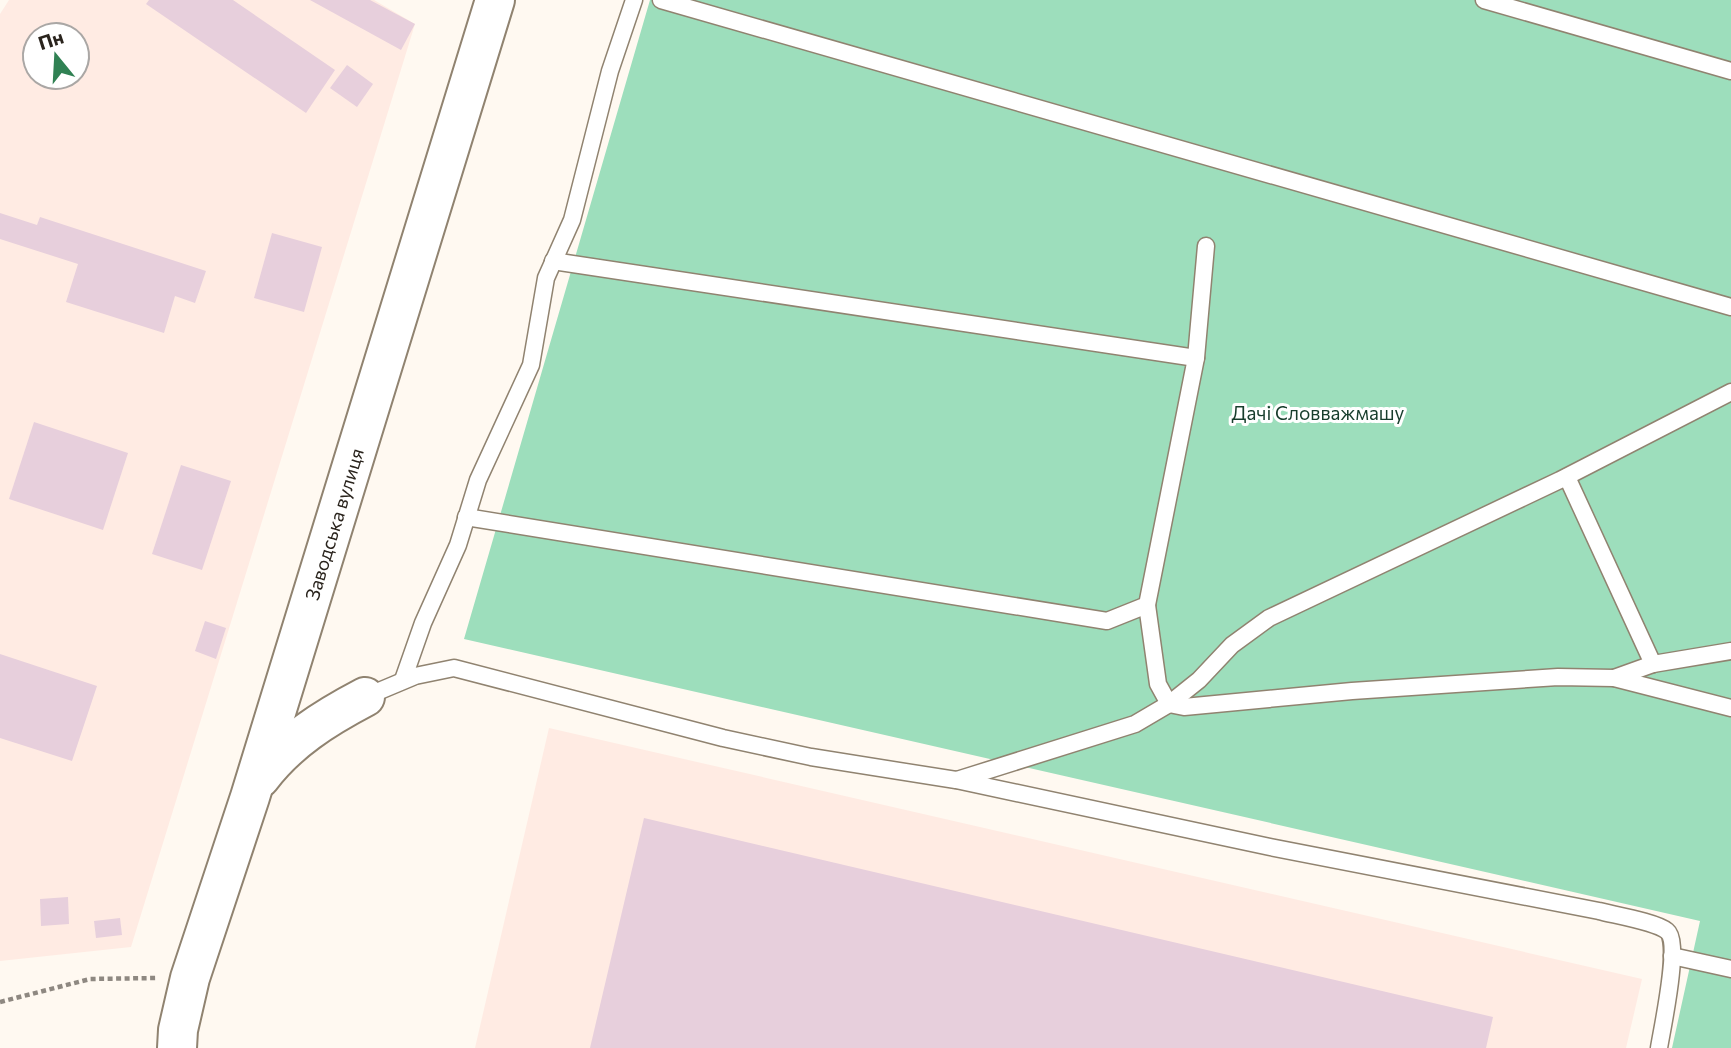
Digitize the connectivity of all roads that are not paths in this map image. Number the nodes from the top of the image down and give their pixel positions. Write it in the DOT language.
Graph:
graph roads {
  1 [pos="495,0"];
  2 [pos="634,0"];
  3 [pos="661,0"];
  4 [pos="1484,0"];
  5 [pos="1731,71"];
  6 [pos="1206,246"];
  7 [pos="553,261"];
  8 [pos="1731,307"];
  9 [pos="1196,358"];
  10 [pos="1731,393"];
  11 [pos="1567,477"];
  12 [pos="466,517"];
  13 [pos="1147,605"];
  14 [pos="300,635"];
  15 [pos="1731,651"];
  16 [pos="1653,664"];
  17 [pos="1614,678"];
  18 [pos="403,680"];
  19 [pos="365,696"];
  20 [pos="1169,704"];
  21 [pos="1731,708"];
  22 [pos="956,780"];
  23 [pos="250,797"];
  24 [pos="1672,956"];
  25 [pos="1731,969"];
  26 [pos="177,1048"];
  27 [pos="1659,1048"];
  1 -- 14 [label="street, Заводська вулиця"];
  2 -- 7 [label="lane"];
  3 -- 8 [label="lane"];
  4 -- 5 [label="lane"];
  6 -- 9 [label="lane"];
  7 -- 9 [label="lane"];
  7 -- 12 [label="lane"];
  9 -- 13 [label="lane"];
  10 -- 11 [label="lane"];
  11 -- 16 [label="lane"];
  11 -- 20 [label="lane"];
  12 -- 13 [label="lane"];
  12 -- 18 [label="lane"];
  13 -- 20 [label="lane"];
  14 -- 19 [label="street"];
  14 -- 23 [label="street, Заводська вулиця"];
  15 -- 16 [label="lane"];
  16 -- 17 [label="lane"];
  17 -- 20 [label="lane"];
  17 -- 21 [label="lane"];
  18 -- 19 [label="lane"];
  18 -- 22 [label="lane"];
  19 -- 23 [label="street"];
  20 -- 22 [label="lane"];
  22 -- 24 [label="lane"];
  23 -- 26 [label="street, Заводська вулиця"];
  24 -- 25 [label="lane"];
  24 -- 27 [label="lane"];
}
